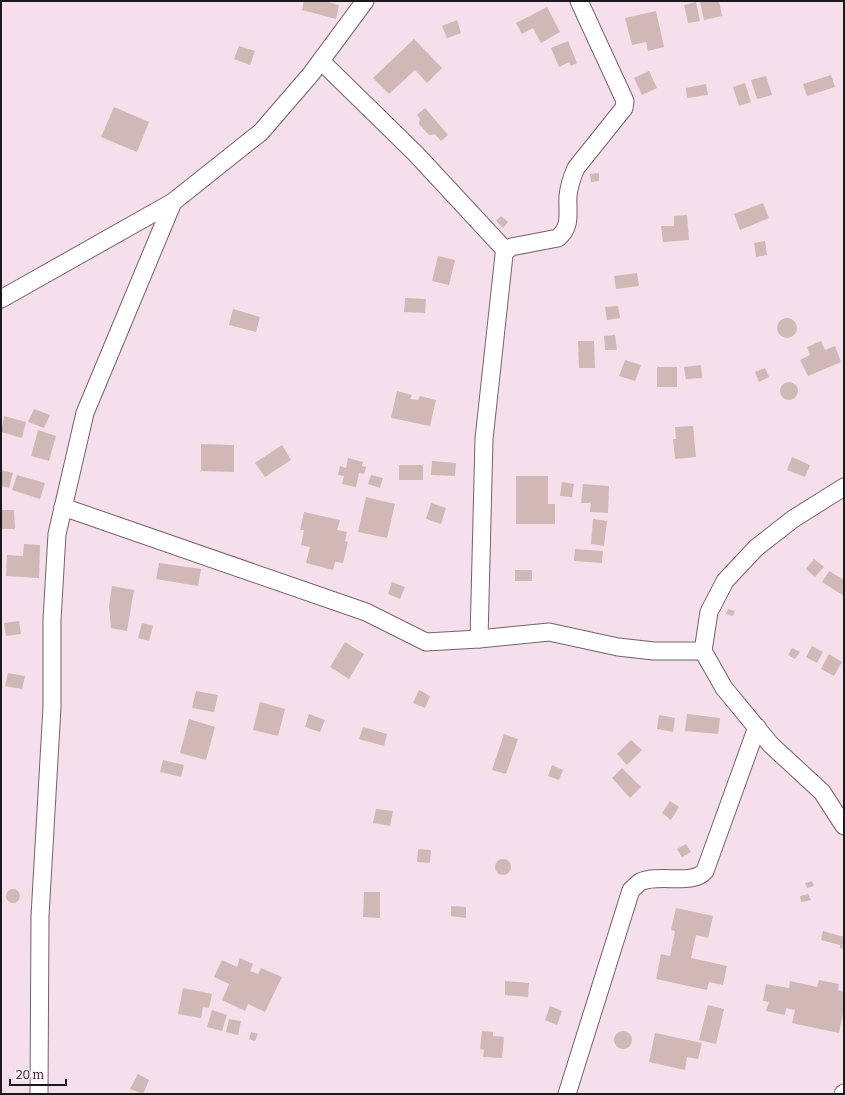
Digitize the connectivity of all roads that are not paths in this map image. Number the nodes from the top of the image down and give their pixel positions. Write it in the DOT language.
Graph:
graph roads {
  1 [pos="365,1"];
  2 [pos="578,1"];
  3 [pos="321,61"];
  4 [pos="173,202"];
  5 [pos="506,251"];
  6 [pos="1,299"];
  7 [pos="844,487"];
  8 [pos="63,507"];
  9 [pos="479,639"];
  10 [pos="703,651"];
  11 [pos="757,727"];
  12 [pos="844,826"];
  13 [pos="39,1094"];
  14 [pos="567,1094"];
  1 -- 3 [label="street"];
  2 -- 5 [label="street"];
  3 -- 4 [label="street"];
  3 -- 5 [label="street"];
  4 -- 6 [label="street"];
  4 -- 8 [label="street"];
  5 -- 9 [label="street"];
  7 -- 10 [label="street"];
  8 -- 9 [label="street"];
  8 -- 13 [label="street"];
  9 -- 10 [label="street"];
  10 -- 11 [label="street"];
  11 -- 12 [label="street"];
  11 -- 14 [label="street"];
}
